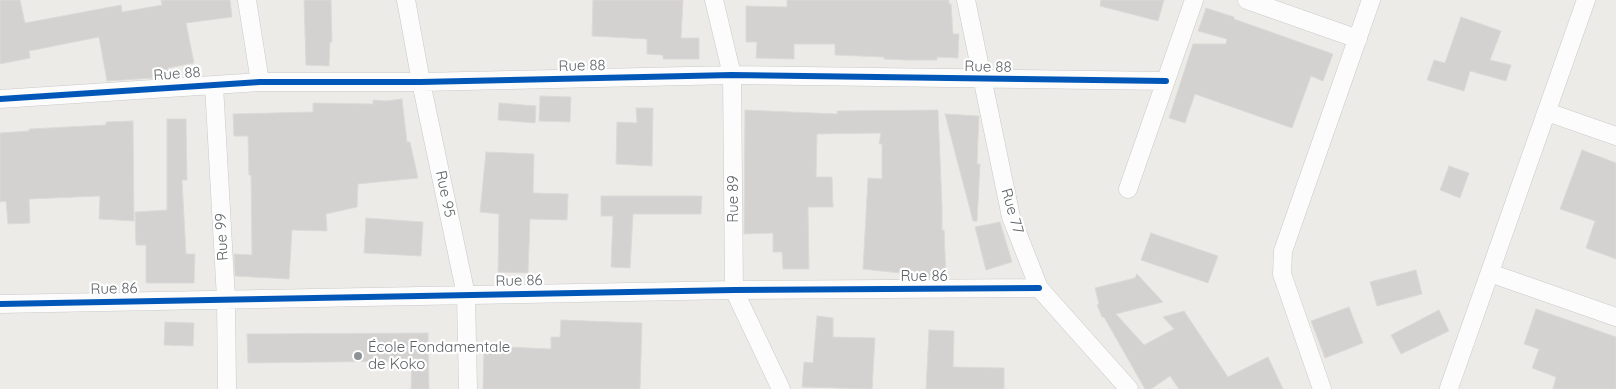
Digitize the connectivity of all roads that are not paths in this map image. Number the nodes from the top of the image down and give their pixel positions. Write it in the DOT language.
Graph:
graph roads {
  1 [pos="247,0"];
  2 [pos="406,0"];
  3 [pos="714,0"];
  4 [pos="966,0"];
  5 [pos="1194,0"];
  6 [pos="1247,0"];
  7 [pos="1371,0"];
  8 [pos="1586,0"];
  9 [pos="1358,39"];
  10 [pos="732,76"];
  11 [pos="982,79"];
  12 [pos="1166,81"];
  13 [pos="260,82"];
  14 [pos="421,82"];
  15 [pos="214,85"];
  16 [pos="0,98"];
  17 [pos="1547,112"];
  18 [pos="1616,136"];
  19 [pos="1128,189"];
  20 [pos="1490,273"];
  21 [pos="1039,288"];
  22 [pos="734,290"];
  23 [pos="466,295"];
  24 [pos="226,300"];
  25 [pos="0,304"];
  26 [pos="1616,317"];
  27 [pos="1449,388"];
  28 [pos="227,389"];
  29 [pos="468,389"];
  30 [pos="781,389"];
  31 [pos="1129,389"];
  32 [pos="1322,389"];
  1 -- 13 [label="street"];
  2 -- 14 [label="street, Rue 95"];
  3 -- 10 [label="street, Rue 89"];
  4 -- 11 [label="street, Rue 77"];
  5 -- 12 [label="street"];
  6 -- 9 [label="street"];
  7 -- 9 [label="street"];
  8 -- 17 [label="street"];
  9 -- 32 [label="street"];
  10 -- 11 [label="street, Rue 88"];
  10 -- 14 [label="street, Rue 88"];
  10 -- 22 [label="street, Rue 89"];
  11 -- 12 [label="street, Rue 88"];
  11 -- 21 [label="street, Rue 77"];
  12 -- 19 [label="street"];
  13 -- 14 [label="street, Rue 88"];
  13 -- 15 [label="street, Rue 88"];
  14 -- 23 [label="street, Rue 95"];
  15 -- 16 [label="street, Rue 88"];
  15 -- 24 [label="street, Rue 99"];
  17 -- 18 [label="street"];
  17 -- 20 [label="street"];
  20 -- 26 [label="street"];
  20 -- 27 [label="street"];
  21 -- 22 [label="street, Rue 86"];
  21 -- 31 [label="street, Rue 77"];
  22 -- 23 [label="street, Rue 86"];
  22 -- 30 [label="street, Rue 89"];
  23 -- 24 [label="street, Rue 86"];
  23 -- 29 [label="street, Rue 95"];
  24 -- 25 [label="street, Rue 86"];
  24 -- 28 [label="street, Rue 99"];
}
